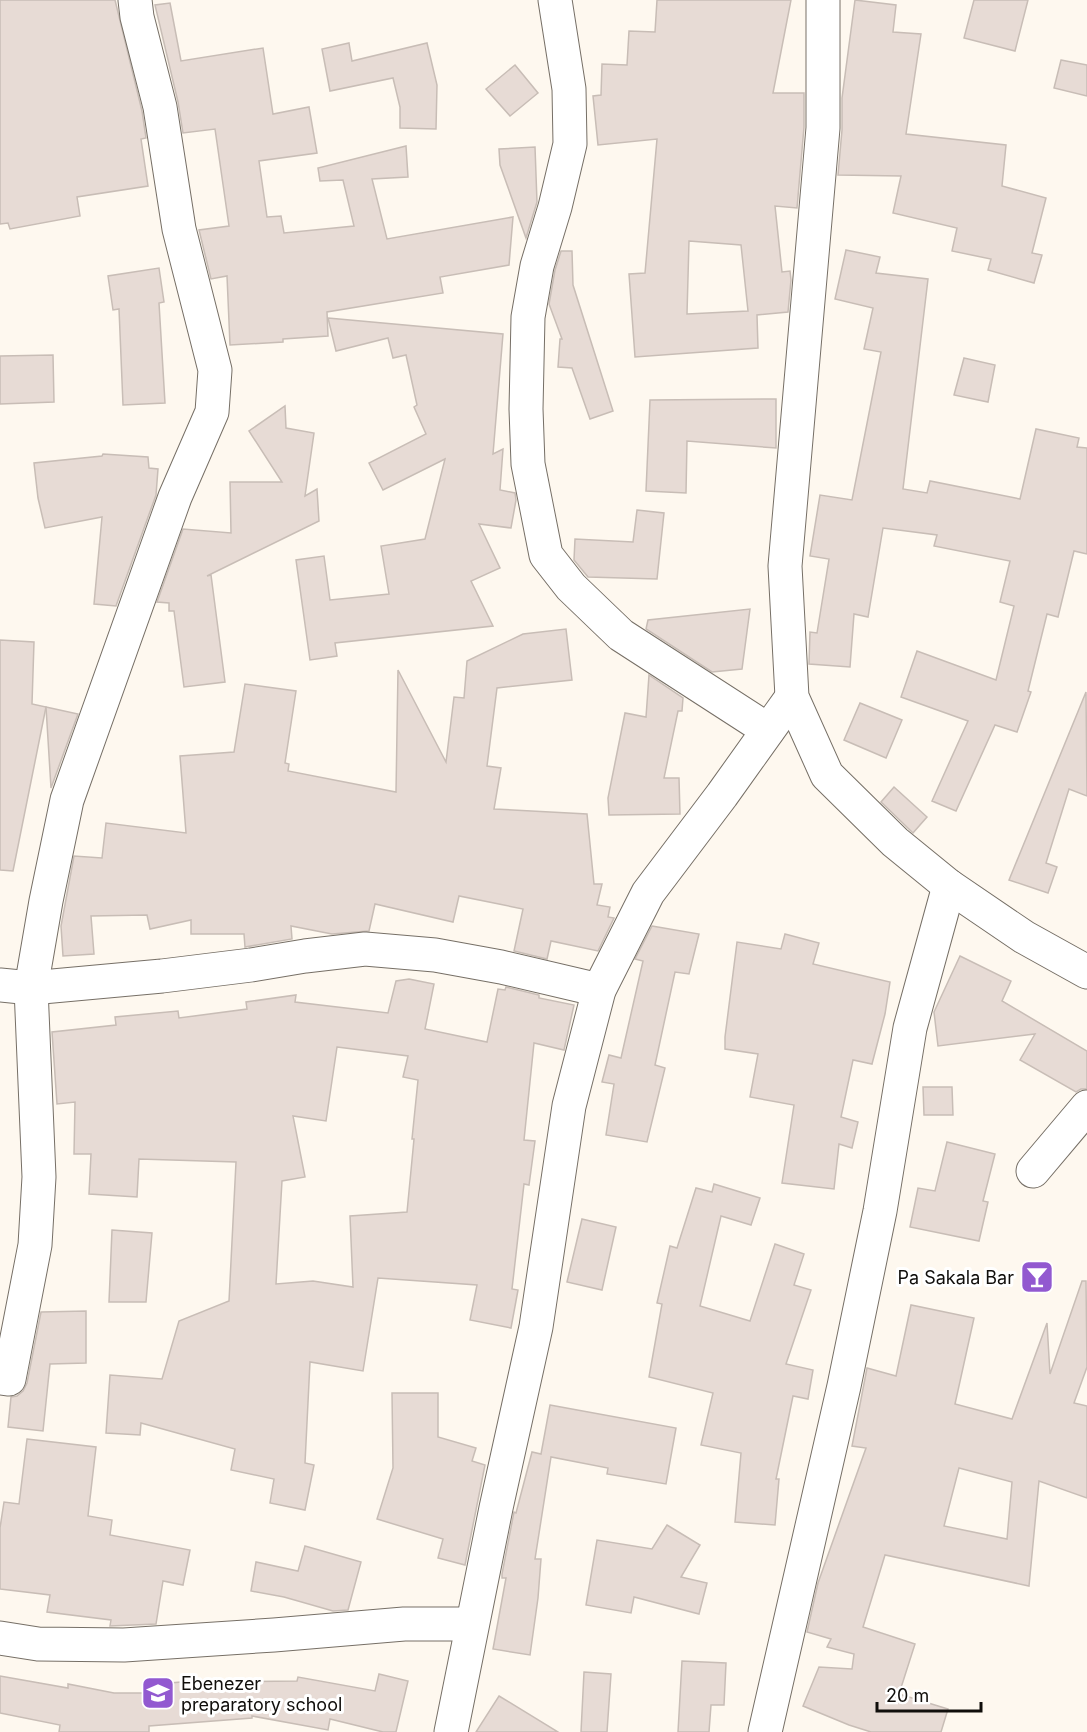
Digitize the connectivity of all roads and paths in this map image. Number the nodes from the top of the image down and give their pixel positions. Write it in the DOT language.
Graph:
graph roads {
  1 [pos="135,0"];
  2 [pos="555,0"];
  3 [pos="823,0"];
  4 [pos="792,697"];
  5 [pos="768,730"];
  6 [pos="949,886"];
  7 [pos="1087,972"];
  8 [pos="16,987"];
  9 [pos="598,990"];
  10 [pos="1087,1107"];
  11 [pos="1033,1171"];
  12 [pos="0,1378"];
  13 [pos="472,1624"];
  14 [pos="0,1638"];
  15 [pos="451,1732"];
  16 [pos="765,1732"];
  1 -- 8 [label="street"];
  2 -- 5 [label="street"];
  3 -- 4 [label="street"];
  4 -- 5 [label="street"];
  4 -- 6 [label="street"];
  5 -- 9 [label="street"];
  6 -- 7 [label="street"];
  6 -- 16 [label="street"];
  8 -- 9 [label="street"];
  8 -- 12 [label="street"];
  9 -- 13 [label="street"];
  10 -- 11 [label="street"];
  13 -- 14 [label="street"];
  13 -- 15 [label="street"];
}
